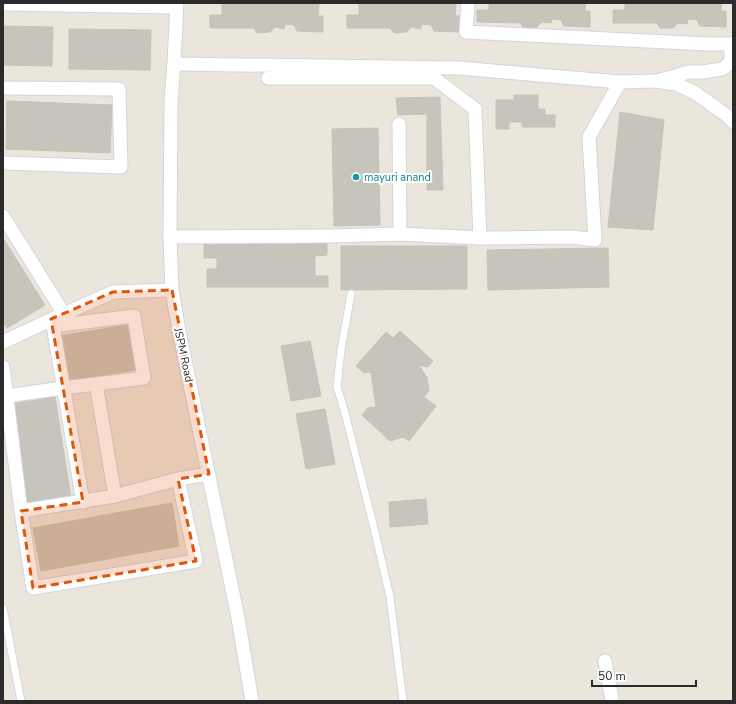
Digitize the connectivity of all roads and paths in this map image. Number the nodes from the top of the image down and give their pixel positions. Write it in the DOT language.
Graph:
graph roads {
  1 [pos="468,3"];
  2 [pos="3,4"];
  3 [pos="177,5"];
  4 [pos="732,44"];
  5 [pos="174,64"];
  6 [pos="268,78"];
  7 [pos="655,81"];
  8 [pos="620,82"];
  9 [pos="3,88"];
  10 [pos="733,122"];
  11 [pos="399,124"];
  12 [pos="3,163"];
  13 [pos="3,216"];
  14 [pos="400,234"];
  15 [pos="170,237"];
  16 [pos="480,238"];
  17 [pos="172,290"];
  18 [pos="352,294"];
  19 [pos="64,314"];
  20 [pos="52,322"];
  21 [pos="3,342"];
  22 [pos="3,367"];
  23 [pos="96,384"];
  24 [pos="63,388"];
  25 [pos="6,396"];
  26 [pos="209,474"];
  27 [pos="178,479"];
  28 [pos="115,496"];
  29 [pos="83,502"];
  30 [pos="21,511"];
  31 [pos="3,608"];
  32 [pos="605,660"];
  33 [pos="21,701"];
  34 [pos="252,701"];
  35 [pos="403,701"];
  36 [pos="612,701"];
  1 -- 4 [label="street"];
  2 -- 3 [label="street"];
  3 -- 5 [label="street, JSPM Road"];
  4 -- 7 [label="street"];
  5 -- 8 [label="street"];
  5 -- 15 [label="street, JSPM Road"];
  6 -- 16 [label="street"];
  7 -- 8 [label="street"];
  7 -- 10 [label="street"];
  8 -- 16 [label="street"];
  9 -- 12 [label="street"];
  11 -- 14 [label="street"];
  13 -- 19 [label="street"];
  14 -- 15 [label="street"];
  14 -- 16 [label="street"];
  15 -- 17 [label="street, JSPM Road"];
  17 -- 19 [label="street"];
  17 -- 26 [label="street, JSPM Road"];
  18 -- 35 [label="lane"];
  19 -- 20 [label="street"];
  20 -- 21 [label="street"];
  20 -- 23 [label="street"];
  20 -- 24 [label="street"];
  22 -- 25 [label="street"];
  23 -- 24 [label="street"];
  23 -- 28 [label="street"];
  24 -- 25 [label="street"];
  24 -- 29 [label="street"];
  25 -- 30 [label="street"];
  26 -- 27 [label="street"];
  26 -- 34 [label="street, JSPM Road"];
  27 -- 28 [label="street"];
  27 -- 30 [label="street"];
  28 -- 29 [label="street"];
  29 -- 30 [label="street"];
  31 -- 33 [label="lane"];
  32 -- 36 [label="street"];
}
